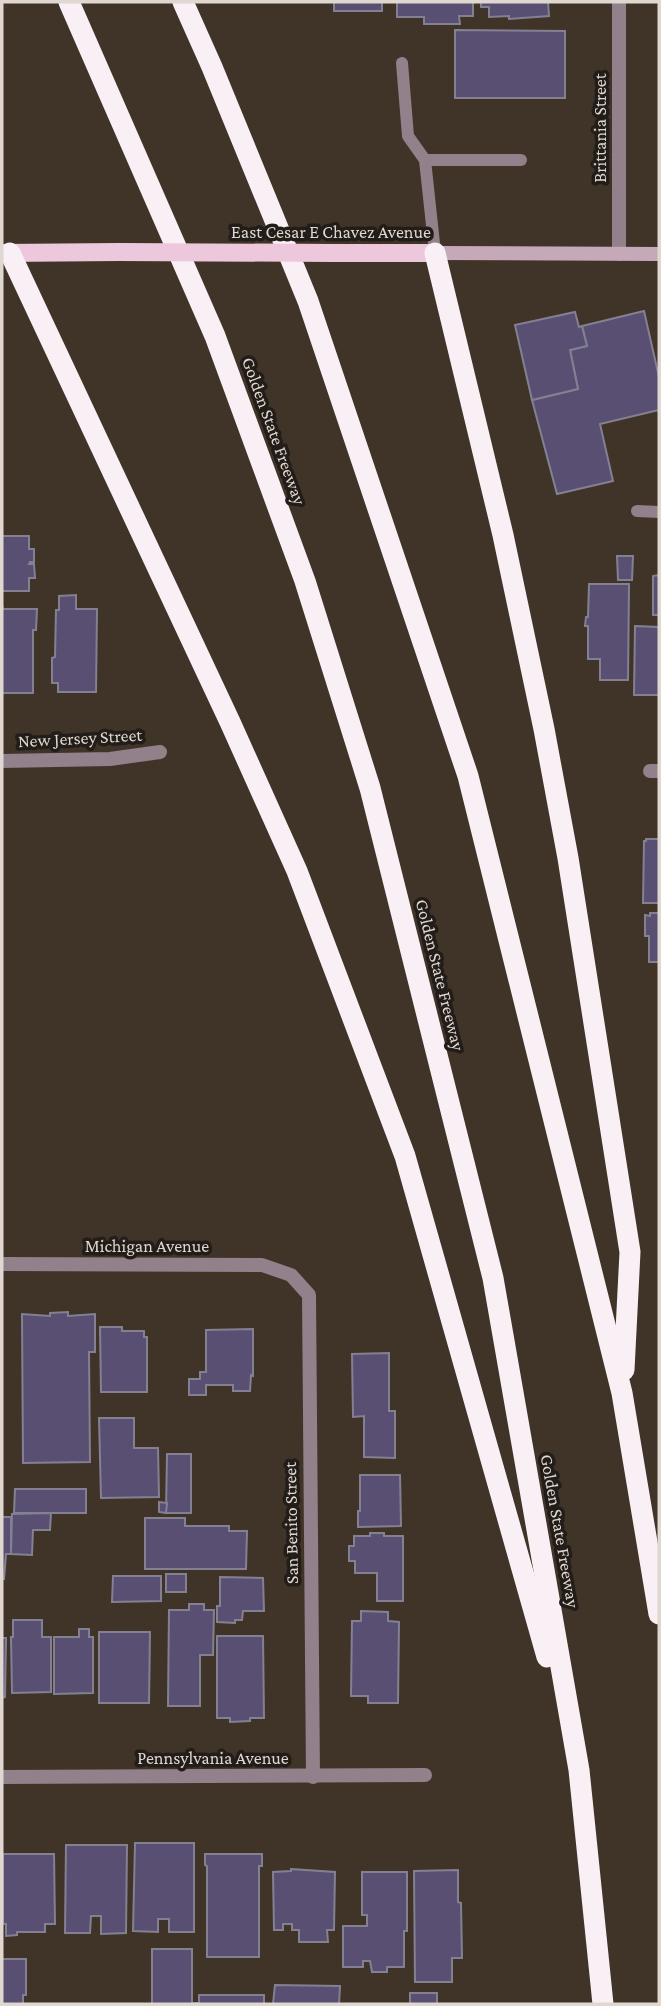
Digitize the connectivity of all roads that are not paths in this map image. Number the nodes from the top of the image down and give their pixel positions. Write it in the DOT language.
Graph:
graph roads {
  1 [pos="69,2"];
  2 [pos="183,2"];
  3 [pos="619,2"];
  4 [pos="402,63"];
  5 [pos="425,160"];
  6 [pos="522,160"];
  7 [pos="6,253"];
  8 [pos="435,253"];
  9 [pos="619,254"];
  10 [pos="659,254"];
  11 [pos="636,511"];
  12 [pos="659,512"];
  13 [pos="160,752"];
  14 [pos="2,761"];
  15 [pos="2,1264"];
  16 [pos="290,1275"];
  17 [pos="622,1393"];
  18 [pos="659,1614"];
  19 [pos="579,1770"];
  20 [pos="425,1775"];
  21 [pos="2,1777"];
  22 [pos="313,1777"];
  23 [pos="603,2004"];
  1 -- 19 [label="highway, Golden State Freeway"];
  2 -- 17 [label="highway"];
  3 -- 9 [label="street, Brittania Street"];
  4 -- 5 [label="lane"];
  5 -- 6 [label="lane"];
  5 -- 8 [label="lane"];
  7 -- 8 [label="main road, East Cesar E Chavez Avenue, bridge"];
  7 -- 19 [label="highway"];
  8 -- 9 [label="main road, East Cesar E Chavez Avenue"];
  8 -- 17 [label="highway"];
  9 -- 10 [label="main road, East Cesar E Chavez Avenue"];
  11 -- 12 [label="lane"];
  13 -- 14 [label="street, New Jersey Street"];
  15 -- 16 [label="street, Michigan Avenue"];
  16 -- 22 [label="street, San Benito Street"];
  17 -- 18 [label="highway"];
  19 -- 23 [label="highway, Golden State Freeway"];
  20 -- 22 [label="street, Pennsylvania Avenue"];
  21 -- 22 [label="street, Pennsylvania Avenue"];
}
